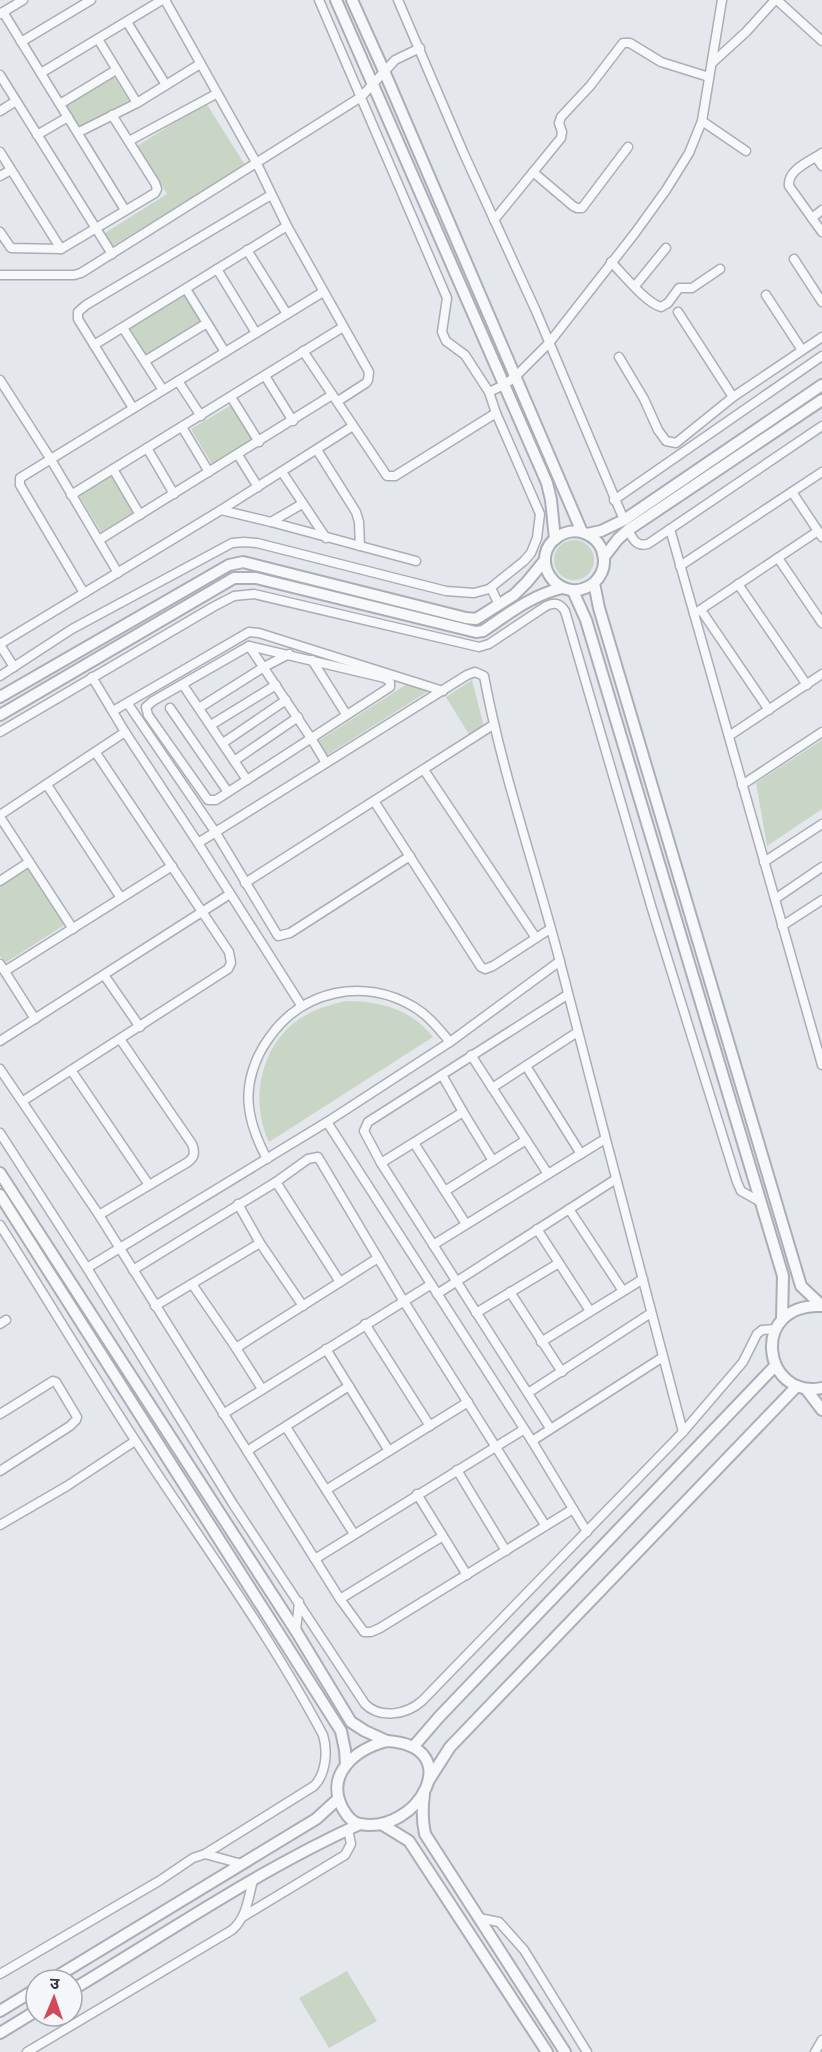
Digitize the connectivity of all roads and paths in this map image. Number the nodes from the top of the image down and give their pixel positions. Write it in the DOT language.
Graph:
graph roads {
  1 [pos="23,0"];
  2 [pos="91,0"];
  3 [pos="163,0"];
  4 [pos="319,0"];
  5 [pos="398,0"];
  6 [pos="722,0"];
  7 [pos="776,0"];
  8 [pos="355,1"];
  9 [pos="337,2"];
  10 [pos="2,13"];
  11 [pos="127,22"];
  12 [pos="98,39"];
  13 [pos="822,41"];
  14 [pos="21,42"];
  15 [pos="420,48"];
  16 [pos="711,63"];
  17 [pos="200,64"];
  18 [pos="116,70"];
  19 [pos="384,71"];
  20 [pos="42,73"];
  21 [pos="0,75"];
  22 [pos="709,77"];
  23 [pos="374,85"];
  24 [pos="166,86"];
  25 [pos="216,94"];
  26 [pos="361,97"];
  27 [pos="16,101"];
  28 [pos="136,103"];
  29 [pos="60,104"];
  30 [pos="0,111"];
  31 [pos="112,115"];
  32 [pos="68,117"];
  33 [pos="702,122"];
  34 [pos="79,132"];
  35 [pos="38,135"];
  36 [pos="129,141"];
  37 [pos="628,147"];
  38 [pos="746,151"];
  39 [pos="0,152"];
  40 [pos="819,155"];
  41 [pos="257,164"];
  42 [pos="822,166"];
  43 [pos="11,170"];
  44 [pos="533,172"];
  45 [pos="0,176"];
  46 [pos="271,195"];
  47 [pos="125,210"];
  48 [pos="822,210"];
  49 [pos="812,218"];
  50 [pos="494,220"];
  51 [pos="287,226"];
  52 [pos="96,228"];
  53 [pos="0,232"];
  54 [pos="822,232"];
  55 [pos="666,248"];
  56 [pos="61,249"];
  57 [pos="247,250"];
  58 [pos="112,254"];
  59 [pos="794,259"];
  60 [pos="611,262"];
  61 [pos="720,268"];
  62 [pos="217,270"];
  63 [pos="0,274"];
  64 [pos="635,286"];
  65 [pos="186,289"];
  66 [pos="323,292"];
  67 [pos="766,295"];
  68 [pos="822,302"];
  69 [pos="678,312"];
  70 [pos="287,314"];
  71 [pos="207,323"];
  72 [pos="343,327"];
  73 [pos="123,328"];
  74 [pos="256,333"];
  75 [pos="822,337"];
  76 [pos="549,343"];
  77 [pos="94,345"];
  78 [pos="802,350"];
  79 [pos="303,351"];
  80 [pos="225,352"];
  81 [pos="822,356"];
  82 [pos="619,357"];
  83 [pos="145,361"];
  84 [pos="265,376"];
  85 [pos="516,376"];
  86 [pos="0,380"];
  87 [pos="178,381"];
  88 [pos="504,385"];
  89 [pos="822,385"];
  90 [pos="163,390"];
  91 [pos="489,392"];
  92 [pos="231,397"];
  93 [pos="733,397"];
  94 [pos="335,398"];
  95 [pos="822,399"];
  96 [pos="133,408"];
  97 [pos="496,413"];
  98 [pos="201,416"];
  99 [pos="293,421"];
  100 [pos="353,426"];
  101 [pos="822,426"];
  102 [pos="182,427"];
  103 [pos="259,442"];
  104 [pos="147,448"];
  105 [pos="316,450"];
  106 [pos="238,454"];
  107 [pos="50,458"];
  108 [pos="113,469"];
  109 [pos="209,472"];
  110 [pos="282,472"];
  111 [pos="822,472"];
  112 [pos="258,487"];
  113 [pos="792,492"];
  114 [pos="174,494"];
  115 [pos="71,495"];
  116 [pos="614,500"];
  117 [pos="302,504"];
  118 [pos="221,510"];
  119 [pos="140,515"];
  120 [pos="271,522"];
  121 [pos="626,525"];
  122 [pos="670,529"];
  123 [pos="585,533"];
  124 [pos="820,534"];
  125 [pos="326,538"];
  126 [pos="555,539"];
  127 [pos="99,540"];
  128 [pos="360,546"];
  129 [pos="604,557"];
  130 [pos="778,558"];
  131 [pos="545,560"];
  132 [pos="416,561"];
  133 [pos="680,566"];
  134 [pos="118,573"];
  135 [pos="594,583"];
  136 [pos="738,584"];
  137 [pos="491,588"];
  138 [pos="568,589"];
  139 [pos="84,593"];
  140 [pos="499,605"];
  141 [pos="512,612"];
  142 [pos="697,612"];
  143 [pos="520,623"];
  144 [pos="822,623"];
  145 [pos="0,644"];
  146 [pos="249,646"];
  147 [pos="289,654"];
  148 [pos="312,660"];
  149 [pos="14,667"];
  150 [pos="264,667"];
  151 [pos="822,674"];
  152 [pos="0,676"];
  153 [pos="92,677"];
  154 [pos="183,685"];
  155 [pos="276,685"];
  156 [pos="807,685"];
  157 [pos="443,691"];
  158 [pos="0,697"];
  159 [pos="286,700"];
  160 [pos="128,704"];
  161 [pos="170,708"];
  162 [pos="199,708"];
  163 [pos="769,710"];
  164 [pos="112,711"];
  165 [pos="346,714"];
  166 [pos="0,715"];
  167 [pos="298,717"];
  168 [pos="211,725"];
  169 [pos="493,725"];
  170 [pos="0,732"];
  171 [pos="125,732"];
  172 [pos="822,732"];
  173 [pos="729,736"];
  174 [pos="311,738"];
  175 [pos="223,744"];
  176 [pos="96,753"];
  177 [pos="234,761"];
  178 [pos="326,764"];
  179 [pos="423,770"];
  180 [pos="247,780"];
  181 [pos="47,784"];
  182 [pos="742,785"];
  183 [pos="228,792"];
  184 [pos="374,801"];
  185 [pos="0,816"];
  186 [pos="822,824"];
  187 [pos="216,833"];
  188 [pos="198,843"];
  189 [pos="410,856"];
  190 [pos="764,861"];
  191 [pos="29,862"];
  192 [pos="172,866"];
  193 [pos="822,867"];
  194 [pos="0,881"];
  195 [pos="245,884"];
  196 [pos="230,894"];
  197 [pos="122,898"];
  198 [pos="775,899"];
  199 [pos="822,900"];
  200 [pos="203,913"];
  201 [pos="782,926"];
  202 [pos="73,929"];
  203 [pos="550,929"];
  204 [pos="536,938"];
  205 [pos="560,961"];
  206 [pos="2,968"];
  207 [pos="104,975"];
  208 [pos="567,995"];
  209 [pos="301,1005"];
  210 [pos="35,1019"];
  211 [pos="140,1027"];
  212 [pos="576,1033"];
  213 [pos="120,1039"];
  214 [pos="0,1041"];
  215 [pos="450,1042"];
  216 [pos="471,1056"];
  217 [pos="822,1065"];
  218 [pos="526,1066"];
  219 [pos="0,1069"];
  220 [pos="71,1070"];
  221 [pos="442,1075"];
  222 [pos="492,1088"];
  223 [pos="23,1101"];
  224 [pos="463,1112"];
  225 [pos="327,1122"];
  226 [pos="0,1133"];
  227 [pos="605,1139"];
  228 [pos="526,1140"];
  229 [pos="414,1143"];
  230 [pos="581,1154"];
  231 [pos="267,1159"];
  232 [pos="493,1161"];
  233 [pos="381,1163"];
  234 [pos="0,1173"];
  235 [pos="548,1174"];
  236 [pos="616,1179"];
  237 [pos="276,1182"];
  238 [pos="149,1185"];
  239 [pos="445,1191"];
  240 [pos="0,1195"];
  241 [pos="759,1202"];
  242 [pos="238,1204"];
  243 [pos="569,1209"];
  244 [pos="99,1215"];
  245 [pos="466,1224"];
  246 [pos="0,1226"];
  247 [pos="537,1229"];
  248 [pos="260,1243"];
  249 [pos="433,1245"];
  250 [pos="120,1249"];
  251 [pos="378,1258"];
  252 [pos="559,1263"];
  253 [pos="87,1268"];
  254 [pos="133,1270"];
  255 [pos="643,1279"];
  256 [pos="455,1281"];
  257 [pos="340,1282"];
  258 [pos="192,1284"];
  259 [pos="430,1285"];
  260 [pos="623,1291"];
  261 [pos="510,1292"];
  262 [pos="437,1294"];
  263 [pos="403,1300"];
  264 [pos="155,1306"];
  265 [pos="303,1306"];
  266 [pos="822,1306"];
  267 [pos="590,1311"];
  268 [pos="476,1313"];
  269 [pos="651,1313"];
  270 [pos="782,1319"];
  271 [pos="365,1324"];
  272 [pos="775,1329"];
  273 [pos="541,1342"];
  274 [pos="237,1348"];
  275 [pos="326,1349"];
  276 [pos="663,1357"];
  277 [pos="775,1366"];
  278 [pos="561,1372"];
  279 [pos="349,1386"];
  280 [pos="801,1388"];
  281 [pos="822,1388"];
  282 [pos="262,1389"];
  283 [pos="528,1393"];
  284 [pos="468,1402"];
  285 [pos="822,1410"];
  286 [pos="0,1414"];
  287 [pos="223,1414"];
  288 [pos="286,1426"];
  289 [pos="430,1426"];
  290 [pos="550,1428"];
  291 [pos="523,1430"];
  292 [pos="682,1432"];
  293 [pos="135,1440"];
  294 [pos="532,1441"];
  295 [pos="495,1446"];
  296 [pos="247,1451"];
  297 [pos="389,1451"];
  298 [pos="457,1470"];
  299 [pos="0,1471"];
  300 [pos="326,1490"];
  301 [pos="417,1494"];
  302 [pos="573,1509"];
  303 [pos="0,1523"];
  304 [pos="545,1526"];
  305 [pos="587,1532"];
  306 [pos="354,1534"];
  307 [pos="442,1536"];
  308 [pos="506,1551"];
  309 [pos="315,1559"];
  310 [pos="467,1575"];
  311 [pos="340,1599"];
  312 [pos="298,1601"];
  313 [pos="274,1627"];
  314 [pos="296,1631"];
  315 [pos="262,1634"];
  316 [pos="387,1741"];
  317 [pos="414,1746"];
  318 [pos="346,1765"];
  319 [pos="429,1780"];
  320 [pos="424,1794"];
  321 [pos="338,1799"];
  322 [pos="360,1824"];
  323 [pos="383,1825"];
  324 [pos="348,1829"];
  325 [pos="205,1854"];
  326 [pos="242,1864"];
  327 [pos="253,1880"];
  328 [pos="244,1916"];
  329 [pos="479,1918"];
  330 [pos="71,1968"];
  331 [pos="0,1974"];
  332 [pos="84,1982"];
  333 [pos="24,1996"];
  334 [pos="0,2011"];
  335 [pos="24,2018"];
  336 [pos="0,2033"];
  337 [pos="822,2040"];
  338 [pos="27,2052"];
  339 [pos="547,2052"];
  340 [pos="565,2052"];
  341 [pos="587,2052"];
  342 [pos="815,2052"];
  1 -- 10 [label="street"];
  2 -- 14 [label="street"];
  3 -- 11 [label="street"];
  3 -- 17 [label="street"];
  4 -- 26 [label="street"];
  5 -- 15 [label="street"];
  6 -- 16 [label="street"];
  7 -- 13 [label="street"];
  7 -- 16 [label="street"];
  8 -- 9 [label="street"];
  8 -- 19 [label="street"];
  9 -- 23 [label="street"];
  10 -- 14 [label="street"];
  11 -- 12 [label="street"];
  11 -- 24 [label="street"];
  12 -- 18 [label="street"];
  12 -- 20 [label="street"];
  14 -- 20 [label="street"];
  15 -- 19 [label="street"];
  15 -- 50 [label="street"];
  16 -- 22 [label="street"];
  17 -- 24 [label="street"];
  17 -- 25 [label="street"];
  18 -- 28 [label="street"];
  18 -- 29 [label="street"];
  19 -- 23 [label="street"];
  19 -- 85 [label="street"];
  20 -- 29 [label="street"];
  21 -- 27 [label="street"];
  22 -- 33 [label="street"];
  22 -- 44 [label="street"];
  23 -- 26 [label="street"];
  23 -- 88 [label="street"];
  24 -- 28 [label="street"];
  25 -- 36 [label="street"];
  25 -- 41 [label="street"];
  26 -- 41 [label="street"];
  26 -- 91 [label="street"];
  27 -- 30 [label="street"];
  27 -- 35 [label="street"];
  28 -- 31 [label="street"];
  29 -- 32 [label="street"];
  31 -- 34 [label="street"];
  31 -- 36 [label="street"];
  32 -- 34 [label="street"];
  32 -- 35 [label="street"];
  33 -- 38 [label="street"];
  33 -- 60 [label="street"];
  34 -- 47 [label="street"];
  35 -- 52 [label="street"];
  36 -- 47 [label="street"];
  37 -- 44 [label="street"];
  39 -- 43 [label="street"];
  40 -- 42 [label="street"];
  40 -- 49 [label="street"];
  41 -- 46 [label="street"];
  41 -- 58 [label="street"];
  43 -- 45 [label="street"];
  43 -- 56 [label="street"];
  44 -- 50 [label="street"];
  46 -- 51 [label="street"];
  46 -- 77 [label="street"];
  47 -- 52 [label="street"];
  48 -- 49 [label="street"];
  49 -- 54 [label="street"];
  50 -- 76 [label="street"];
  51 -- 57 [label="street"];
  51 -- 66 [label="street"];
  52 -- 56 [label="street"];
  52 -- 58 [label="street"];
  53 -- 56 [label="street"];
  55 -- 64 [label="street"];
  57 -- 62 [label="street"];
  57 -- 70 [label="street"];
  58 -- 63 [label="street"];
  59 -- 68 [label="street"];
  60 -- 64 [label="street"];
  60 -- 76 [label="street"];
  61 -- 64 [label="street"];
  62 -- 65 [label="street"];
  62 -- 74 [label="street"];
  65 -- 71 [label="street"];
  65 -- 73 [label="street"];
  66 -- 70 [label="street"];
  66 -- 72 [label="street"];
  67 -- 78 [label="street"];
  69 -- 93 [label="street"];
  70 -- 74 [label="street"];
  71 -- 80 [label="street"];
  71 -- 83 [label="street"];
  72 -- 79 [label="street"];
  72 -- 94 [label="street"];
  73 -- 77 [label="street"];
  73 -- 83 [label="street"];
  74 -- 80 [label="street"];
  75 -- 78 [label="street"];
  76 -- 85 [label="street"];
  76 -- 116 [label="street"];
  77 -- 96 [label="street"];
  78 -- 93 [label="street"];
  79 -- 84 [label="street"];
  79 -- 94 [label="street"];
  80 -- 87 [label="street"];
  81 -- 116 [label="street"];
  82 -- 93 [label="street"];
  83 -- 90 [label="street"];
  84 -- 92 [label="street"];
  84 -- 99 [label="street"];
  85 -- 88 [label="street"];
  85 -- 123 [label="street"];
  86 -- 107 [label="street"];
  87 -- 90 [label="street"];
  87 -- 98 [label="street"];
  88 -- 91 [label="street"];
  88 -- 126 [label="street"];
  89 -- 121 [label="street"];
  90 -- 96 [label="street"];
  91 -- 97 [label="street"];
  92 -- 98 [label="street"];
  92 -- 103 [label="street"];
  94 -- 99 [label="street"];
  94 -- 100 [label="street"];
  95 -- 121 [label="street"];
  96 -- 107 [label="street"];
  97 -- 100 [label="street"];
  97 -- 137 [label="street"];
  98 -- 102 [label="street"];
  99 -- 103 [label="street"];
  100 -- 105 [label="street"];
  101 -- 122 [label="street"];
  102 -- 104 [label="street"];
  102 -- 109 [label="street"];
  103 -- 106 [label="street"];
  104 -- 108 [label="street"];
  104 -- 114 [label="street"];
  105 -- 110 [label="street"];
  105 -- 128 [label="street"];
  106 -- 109 [label="street"];
  106 -- 112 [label="street"];
  107 -- 115 [label="street"];
  107 -- 139 [label="street"];
  108 -- 115 [label="street"];
  108 -- 119 [label="street"];
  109 -- 114 [label="street"];
  110 -- 112 [label="street"];
  110 -- 117 [label="street"];
  111 -- 113 [label="street"];
  112 -- 118 [label="street"];
  113 -- 124 [label="street"];
  113 -- 133 [label="street"];
  114 -- 119 [label="street"];
  115 -- 127 [label="street"];
  116 -- 121 [label="street"];
  117 -- 120 [label="street"];
  117 -- 125 [label="street"];
  118 -- 120 [label="street"];
  118 -- 134 [label="street"];
  119 -- 127 [label="street"];
  120 -- 125 [label="street"];
  121 -- 122 [label="street"];
  121 -- 123 [label="street"];
  121 -- 129 [label="street"];
  122 -- 133 [label="street"];
  123 -- 126 [label="street"];
  123 -- 129 [label="street"];
  124 -- 130 [label="street"];
  125 -- 128 [label="street"];
  126 -- 131 [label="street"];
  127 -- 134 [label="street"];
  128 -- 132 [label="street"];
  129 -- 135 [label="street"];
  130 -- 136 [label="street"];
  130 -- 144 [label="street"];
  131 -- 138 [label="street"];
  131 -- 140 [label="street"];
  133 -- 142 [label="street"];
  134 -- 139 [label="street"];
  135 -- 138 [label="street"];
  135 -- 266 [label="street"];
  136 -- 142 [label="street"];
  136 -- 156 [label="street"];
  137 -- 140 [label="street"];
  137 -- 149 [label="street"];
  138 -- 141 [label="street"];
  138 -- 241 [label="street"];
  139 -- 145 [label="street"];
  140 -- 158 [label="street"];
  141 -- 143 [label="street"];
  141 -- 166 [label="street"];
  142 -- 163 [label="street"];
  142 -- 173 [label="street"];
  143 -- 153 [label="street"];
  143 -- 241 [label="street"];
  145 -- 149 [label="street"];
  146 -- 147 [label="street"];
  146 -- 150 [label="street"];
  146 -- 154 [label="street"];
  147 -- 148 [label="street"];
  147 -- 150 [label="street"];
  148 -- 165 [label="street"];
  148 -- 165 [label="street"];
  149 -- 152 [label="street"];
  150 -- 155 [label="street"];
  150 -- 162 [label="street"];
  151 -- 156 [label="street"];
  153 -- 164 [label="street"];
  153 -- 170 [label="street"];
  154 -- 162 [label="street"];
  154 -- 183 [label="street"];
  155 -- 159 [label="street"];
  155 -- 168 [label="street"];
  156 -- 163 [label="street"];
  157 -- 160 [label="street"];
  157 -- 169 [label="street"];
  157 -- 178 [label="street"];
  159 -- 167 [label="street"];
  159 -- 175 [label="street"];
  160 -- 164 [label="street"];
  160 -- 187 [label="street"];
  161 -- 183 [label="street"];
  162 -- 168 [label="street"];
  163 -- 173 [label="street"];
  164 -- 171 [label="street"];
  165 -- 174 [label="street"];
  167 -- 174 [label="street"];
  167 -- 177 [label="street"];
  168 -- 175 [label="street"];
  169 -- 179 [label="street"];
  169 -- 203 [label="street"];
  171 -- 176 [label="street"];
  171 -- 188 [label="street"];
  172 -- 182 [label="street"];
  173 -- 182 [label="street"];
  174 -- 178 [label="street"];
  174 -- 180 [label="street"];
  175 -- 177 [label="street"];
  176 -- 181 [label="street"];
  176 -- 192 [label="street"];
  177 -- 180 [label="street"];
  178 -- 187 [label="street"];
  179 -- 184 [label="street"];
  179 -- 204 [label="street"];
  180 -- 183 [label="street"];
  181 -- 185 [label="street"];
  181 -- 197 [label="street"];
  182 -- 190 [label="street"];
  184 -- 189 [label="street"];
  184 -- 195 [label="street"];
  185 -- 191 [label="street"];
  186 -- 190 [label="street"];
  187 -- 188 [label="street"];
  187 -- 195 [label="street"];
  188 -- 196 [label="street"];
  189 -- 195 [label="street"];
  189 -- 204 [label="street"];
  190 -- 198 [label="street"];
  191 -- 194 [label="street"];
  191 -- 202 [label="street"];
  192 -- 197 [label="street"];
  192 -- 200 [label="street"];
  193 -- 198 [label="street"];
  196 -- 200 [label="street"];
  196 -- 209 [label="street"];
  197 -- 202 [label="street"];
  198 -- 201 [label="street"];
  199 -- 201 [label="street"];
  200 -- 207 [label="street"];
  200 -- 211 [label="street"];
  201 -- 217 [label="street"];
  202 -- 206 [label="street"];
  203 -- 204 [label="street"];
  203 -- 205 [label="street"];
  205 -- 208 [label="street"];
  205 -- 215 [label="street"];
  206 -- 210 [label="street"];
  207 -- 210 [label="street"];
  207 -- 211 [label="street"];
  208 -- 212 [label="street"];
  208 -- 216 [label="street"];
  209 -- 215 [label="street"];
  209 -- 231 [label="street"];
  210 -- 214 [label="street"];
  211 -- 213 [label="street"];
  212 -- 218 [label="street"];
  212 -- 227 [label="street"];
  213 -- 220 [label="street"];
  213 -- 238 [label="street"];
  215 -- 225 [label="street"];
  216 -- 221 [label="street"];
  216 -- 222 [label="street"];
  218 -- 222 [label="street"];
  218 -- 230 [label="street"];
  219 -- 223 [label="street"];
  220 -- 223 [label="street"];
  220 -- 238 [label="street"];
  221 -- 224 [label="street"];
  221 -- 233 [label="street"];
  222 -- 228 [label="street"];
  223 -- 244 [label="street"];
  224 -- 229 [label="street"];
  224 -- 232 [label="street"];
  225 -- 231 [label="street"];
  225 -- 259 [label="street"];
  226 -- 253 [label="street"];
  227 -- 230 [label="street"];
  227 -- 236 [label="street"];
  228 -- 232 [label="street"];
  228 -- 235 [label="street"];
  229 -- 233 [label="street"];
  229 -- 239 [label="street"];
  230 -- 235 [label="street"];
  231 -- 250 [label="street"];
  232 -- 239 [label="street"];
  233 -- 249 [label="street"];
  234 -- 314 [label="street"];
  235 -- 245 [label="street"];
  236 -- 243 [label="street"];
  236 -- 255 [label="street"];
  237 -- 242 [label="street"];
  237 -- 251 [label="street"];
  237 -- 257 [label="street"];
  238 -- 244 [label="street"];
  239 -- 245 [label="street"];
  240 -- 313 [label="street"];
  241 -- 270 [label="street"];
  242 -- 248 [label="street"];
  242 -- 254 [label="street"];
  243 -- 247 [label="street"];
  243 -- 260 [label="street"];
  244 -- 250 [label="street"];
  245 -- 249 [label="street"];
  246 -- 293 [label="street"];
  247 -- 252 [label="street"];
  247 -- 256 [label="street"];
  248 -- 258 [label="street"];
  248 -- 265 [label="street"];
  249 -- 256 [label="street"];
  250 -- 253 [label="street"];
  250 -- 254 [label="street"];
  251 -- 257 [label="street"];
  251 -- 263 [label="street"];
  252 -- 261 [label="street"];
  252 -- 267 [label="street"];
  253 -- 312 [label="street"];
  254 -- 264 [label="street"];
  255 -- 260 [label="street"];
  255 -- 269 [label="street"];
  256 -- 262 [label="street"];
  256 -- 268 [label="street"];
  257 -- 265 [label="street"];
  258 -- 264 [label="street"];
  258 -- 274 [label="street"];
  259 -- 262 [label="street"];
  259 -- 263 [label="street"];
  260 -- 267 [label="street"];
  261 -- 268 [label="street"];
  261 -- 273 [label="street"];
  262 -- 291 [label="street"];
  263 -- 271 [label="street"];
  263 -- 284 [label="street"];
  264 -- 287 [label="street"];
  265 -- 274 [label="street"];
  266 -- 270 [label="street"];
  267 -- 273 [label="street"];
  268 -- 283 [label="street"];
  269 -- 276 [label="street"];
  269 -- 278 [label="street"];
  270 -- 272 [label="street"];
  271 -- 275 [label="street"];
  271 -- 289 [label="street"];
  272 -- 277 [label="street"];
  272 -- 292 [label="street"];
  273 -- 278 [label="street"];
  274 -- 282 [label="street"];
  275 -- 279 [label="street"];
  275 -- 282 [label="street"];
  276 -- 290 [label="street"];
  276 -- 292 [label="street"];
  277 -- 280 [label="street"];
  277 -- 317 [label="street"];
  278 -- 283 [label="street"];
  279 -- 288 [label="street"];
  279 -- 297 [label="street"];
  280 -- 281 [label="street"];
  280 -- 285 [label="street"];
  280 -- 319 [label="street"];
  282 -- 287 [label="street"];
  283 -- 290 [label="street"];
  284 -- 289 [label="street"];
  284 -- 295 [label="street"];
  286 -- 299 [label="street"];
  287 -- 296 [label="street"];
  288 -- 296 [label="street"];
  288 -- 300 [label="street"];
  289 -- 297 [label="street"];
  290 -- 294 [label="street"];
  291 -- 294 [label="street"];
  291 -- 295 [label="street"];
  292 -- 305 [label="street"];
  293 -- 303 [label="street"];
  293 -- 315 [label="street"];
  294 -- 302 [label="street"];
  295 -- 298 [label="street"];
  295 -- 304 [label="street"];
  296 -- 309 [label="street"];
  297 -- 300 [label="street"];
  298 -- 301 [label="street"];
  298 -- 308 [label="street"];
  300 -- 306 [label="street"];
  301 -- 306 [label="street"];
  301 -- 307 [label="street"];
  302 -- 304 [label="street"];
  302 -- 305 [label="street"];
  304 -- 308 [label="street"];
  305 -- 312 [label="street"];
  306 -- 309 [label="street"];
  307 -- 310 [label="street"];
  307 -- 311 [label="street"];
  308 -- 310 [label="street"];
  309 -- 311 [label="street"];
  310 -- 311 [label="street"];
  312 -- 314 [label="street"];
  313 -- 315 [label="street"];
  313 -- 318 [label="street"];
  314 -- 316 [label="street"];
  315 -- 325 [label="street"];
  316 -- 317 [label="street"];
  316 -- 318 [label="street"];
  317 -- 319 [label="street"];
  318 -- 321 [label="street"];
  319 -- 320 [label="street"];
  320 -- 323 [label="street"];
  320 -- 329 [label="street"];
  321 -- 322 [label="street"];
  321 -- 326 [label="street"];
  322 -- 323 [label="street"];
  322 -- 324 [label="street"];
  323 -- 339 [label="street"];
  324 -- 327 [label="street"];
  324 -- 328 [label="street"];
  325 -- 326 [label="street"];
  325 -- 331 [label="street"];
  326 -- 330 [label="street"];
  327 -- 328 [label="street"];
  327 -- 332 [label="street"];
  328 -- 338 [label="street"];
  329 -- 340 [label="street"];
  329 -- 341 [label="street"];
  333 -- 334 [label="street"];
  335 -- 336 [label="street"];
  337 -- 342 [label="street"];
}
